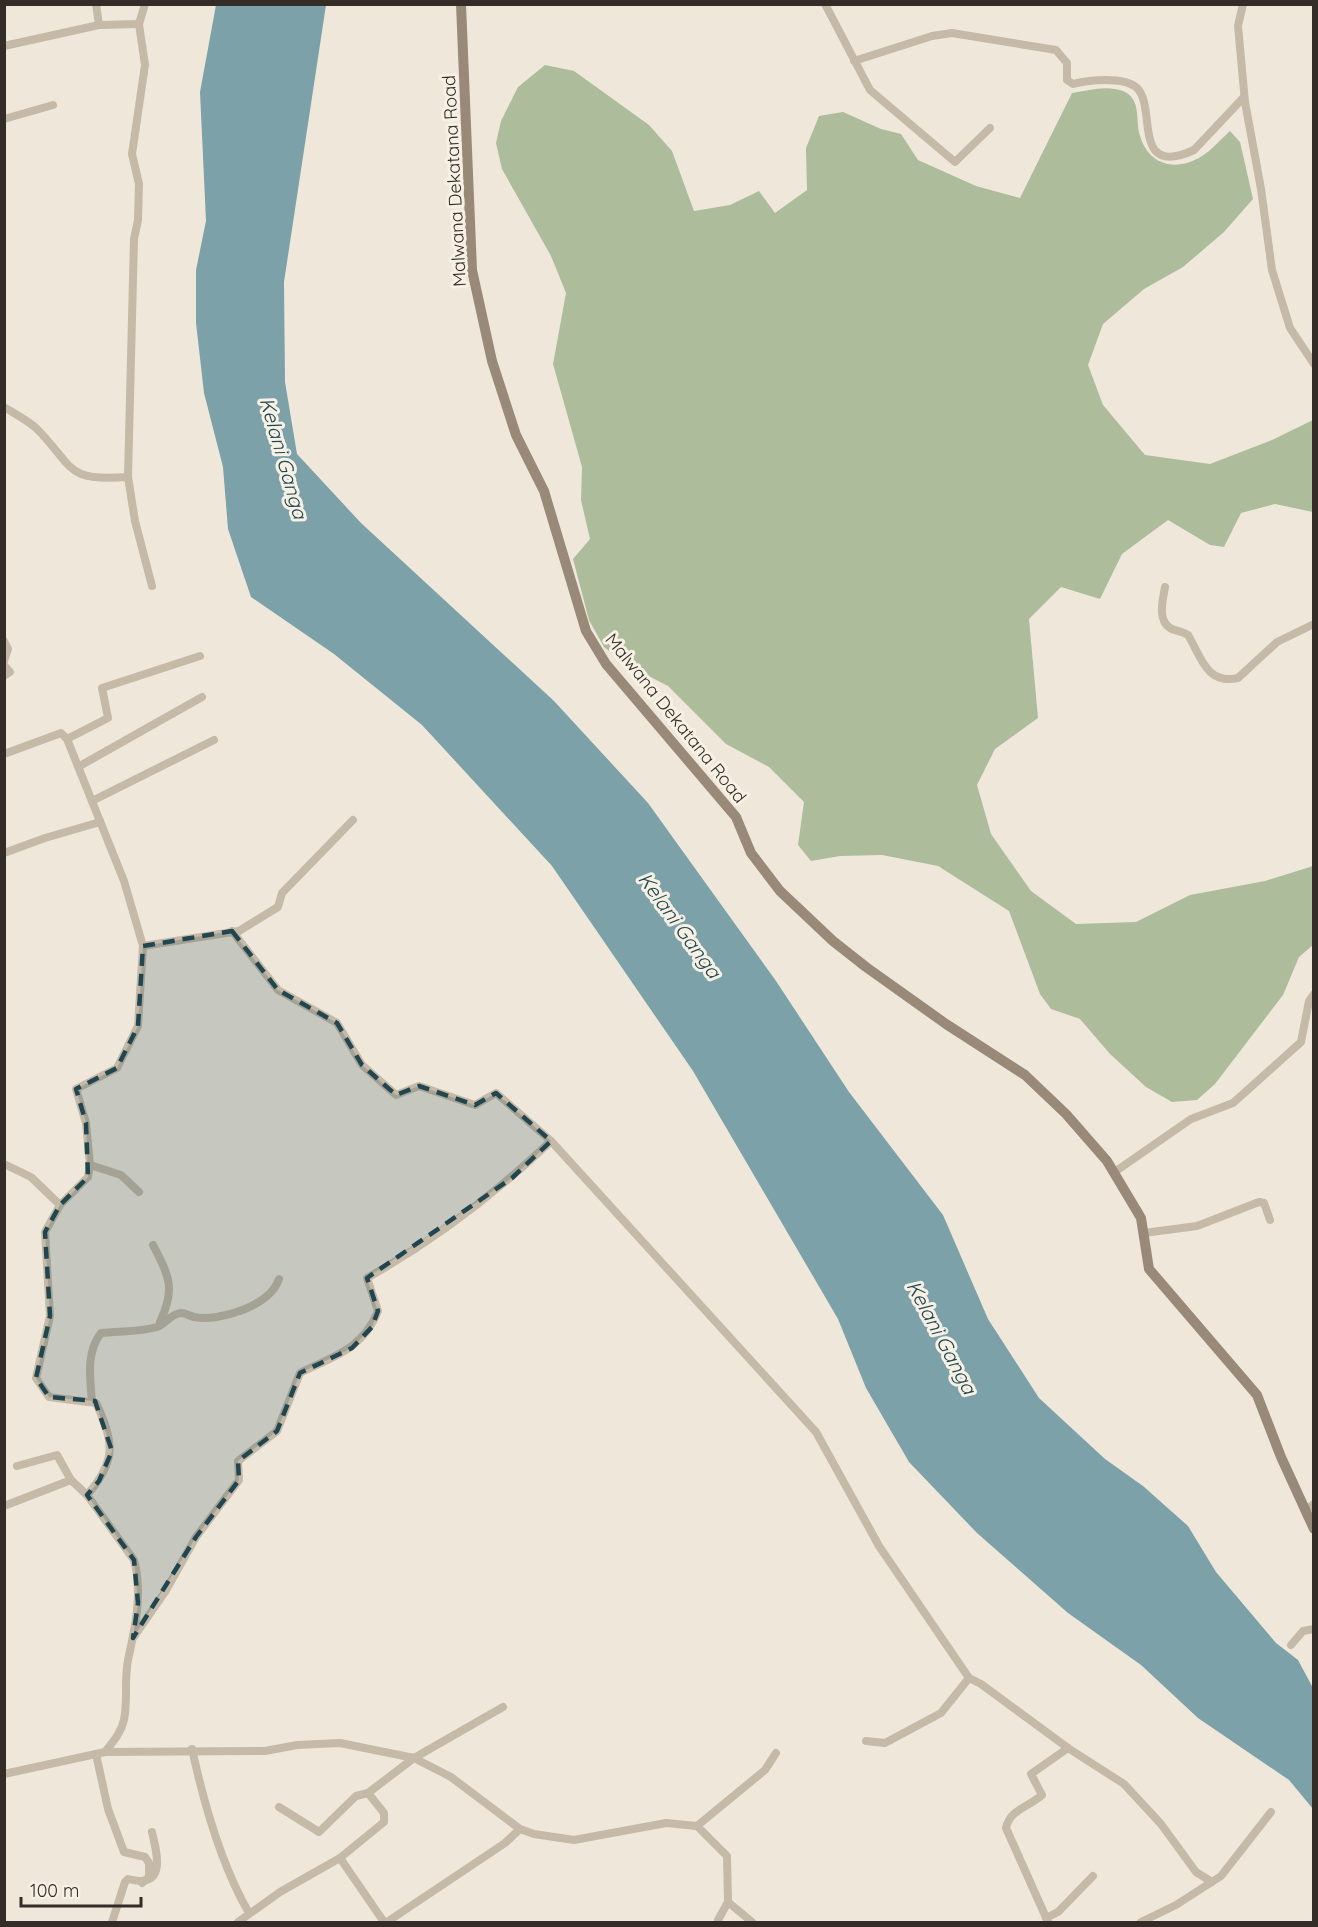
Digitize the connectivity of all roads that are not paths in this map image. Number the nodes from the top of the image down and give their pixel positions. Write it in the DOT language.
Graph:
graph roads {
  1 [pos="96,4"];
  2 [pos="145,4"];
  3 [pos="461,4"];
  4 [pos="825,4"];
  5 [pos="1243,4"];
  6 [pos="139,24"];
  7 [pos="99,25"];
  8 [pos="4,46"];
  9 [pos="854,61"];
  10 [pos="1244,97"];
  11 [pos="53,105"];
  12 [pos="4,119"];
  13 [pos="990,128"];
  14 [pos="1314,364"];
  15 [pos="4,407"];
  16 [pos="128,477"];
  17 [pos="152,586"];
  18 [pos="1165,587"];
  19 [pos="1314,624"];
  20 [pos="4,641"];
  21 [pos="200,656"];
  22 [pos="4,661"];
  23 [pos="4,665"];
  24 [pos="4,675"];
  25 [pos="202,697"];
  26 [pos="67,739"];
  27 [pos="214,740"];
  28 [pos="4,754"];
  29 [pos="78,767"];
  30 [pos="92,801"];
  31 [pos="353,820"];
  32 [pos="100,822"];
  33 [pos="4,853"];
  34 [pos="232,931"];
  35 [pos="143,946"];
  36 [pos="1314,994"];
  37 [pos="551,1141"];
  38 [pos="4,1164"];
  39 [pos="90,1165"];
  40 [pos="1116,1171"];
  41 [pos="139,1192"];
  42 [pos="60,1205"];
  43 [pos="1270,1220"];
  44 [pos="1144,1233"];
  45 [pos="153,1245"];
  46 [pos="279,1279"];
  47 [pos="158,1326"];
  48 [pos="92,1401"];
  49 [pos="17,1466"];
  50 [pos="71,1480"];
  51 [pos="87,1495"];
  52 [pos="4,1506"];
  53 [pos="1310,1507"];
  54 [pos="1314,1529"];
  55 [pos="1314,1629"];
  56 [pos="133,1638"];
  57 [pos="1291,1645"];
  58 [pos="969,1678"];
  59 [pos="503,1707"];
  60 [pos="866,1741"];
  61 [pos="1068,1748"];
  62 [pos="192,1749"];
  63 [pos="105,1752"];
  64 [pos="776,1753"];
  65 [pos="96,1754"];
  66 [pos="414,1758"];
  67 [pos="4,1774"];
  68 [pos="368,1793"];
  69 [pos="279,1806"];
  70 [pos="1271,1812"];
  71 [pos="697,1826"];
  72 [pos="520,1829"];
  73 [pos="152,1832"];
  74 [pos="340,1858"];
  75 [pos="1093,1876"];
  76 [pos="1212,1882"];
  77 [pos="142,1883"];
  78 [pos="728,1902"];
  79 [pos="249,1913"];
  80 [pos="718,1920"];
  81 [pos="1047,1920"];
  82 [pos="112,1923"];
  83 [pos="238,1923"];
  84 [pos="385,1923"];
  85 [pos="752,1923"];
  86 [pos="1141,1923"];
  1 -- 7 [label="street"];
  2 -- 6 [label="street"];
  3 -- 40 [label="main road, Malwana Dekatana Road"];
  4 -- 9 [label="street"];
  5 -- 10 [label="street"];
  6 -- 7 [label="street"];
  6 -- 16 [label="street"];
  7 -- 8 [label="street"];
  9 -- 10 [label="street"];
  9 -- 13 [label="street"];
  10 -- 14 [label="street"];
  11 -- 12 [label="street"];
  15 -- 16 [label="street"];
  16 -- 17 [label="street"];
  18 -- 19 [label="street"];
  20 -- 22 [label="street"];
  21 -- 26 [label="street"];
  23 -- 24 [label="street"];
  25 -- 29 [label="street"];
  26 -- 28 [label="street"];
  26 -- 29 [label="street"];
  27 -- 30 [label="street"];
  29 -- 30 [label="street"];
  30 -- 32 [label="street"];
  31 -- 34 [label="street"];
  32 -- 33 [label="street"];
  32 -- 35 [label="street"];
  34 -- 35 [label="street"];
  34 -- 37 [label="street"];
  35 -- 39 [label="street"];
  36 -- 40 [label="street"];
  37 -- 56 [label="street"];
  37 -- 58 [label="street"];
  38 -- 42 [label="street"];
  39 -- 41 [label="street"];
  39 -- 42 [label="street"];
  40 -- 44 [label="main road, Malwana Dekatana Road"];
  42 -- 48 [label="street"];
  43 -- 44 [label="street"];
  44 -- 53 [label="main road, Malwana Dekatana Road"];
  45 -- 47 [label="street"];
  46 -- 47 [label="street"];
  47 -- 48 [label="street"];
  48 -- 51 [label="street"];
  49 -- 50 [label="street"];
  50 -- 51 [label="street"];
  50 -- 52 [label="street"];
  51 -- 56 [label="street"];
  53 -- 54 [label="main road, Malwana Dekatana Road"];
  55 -- 57 [label="street"];
  56 -- 63 [label="street"];
  58 -- 60 [label="street"];
  58 -- 61 [label="street"];
  59 -- 66 [label="street"];
  61 -- 76 [label="street"];
  61 -- 81 [label="street"];
  62 -- 63 [label="street"];
  62 -- 66 [label="street"];
  62 -- 79 [label="street"];
  63 -- 65 [label="street"];
  64 -- 71 [label="street"];
  65 -- 67 [label="street"];
  65 -- 77 [label="street"];
  66 -- 68 [label="street"];
  66 -- 72 [label="street"];
  68 -- 69 [label="street"];
  68 -- 74 [label="street"];
  70 -- 76 [label="street"];
  71 -- 72 [label="street"];
  71 -- 78 [label="street"];
  72 -- 84 [label="street"];
  73 -- 77 [label="street"];
  74 -- 79 [label="street"];
  74 -- 84 [label="street"];
  75 -- 81 [label="street"];
  76 -- 86 [label="street"];
  77 -- 82 [label="street"];
  78 -- 80 [label="street"];
  78 -- 85 [label="street"];
  79 -- 83 [label="street"];
}
